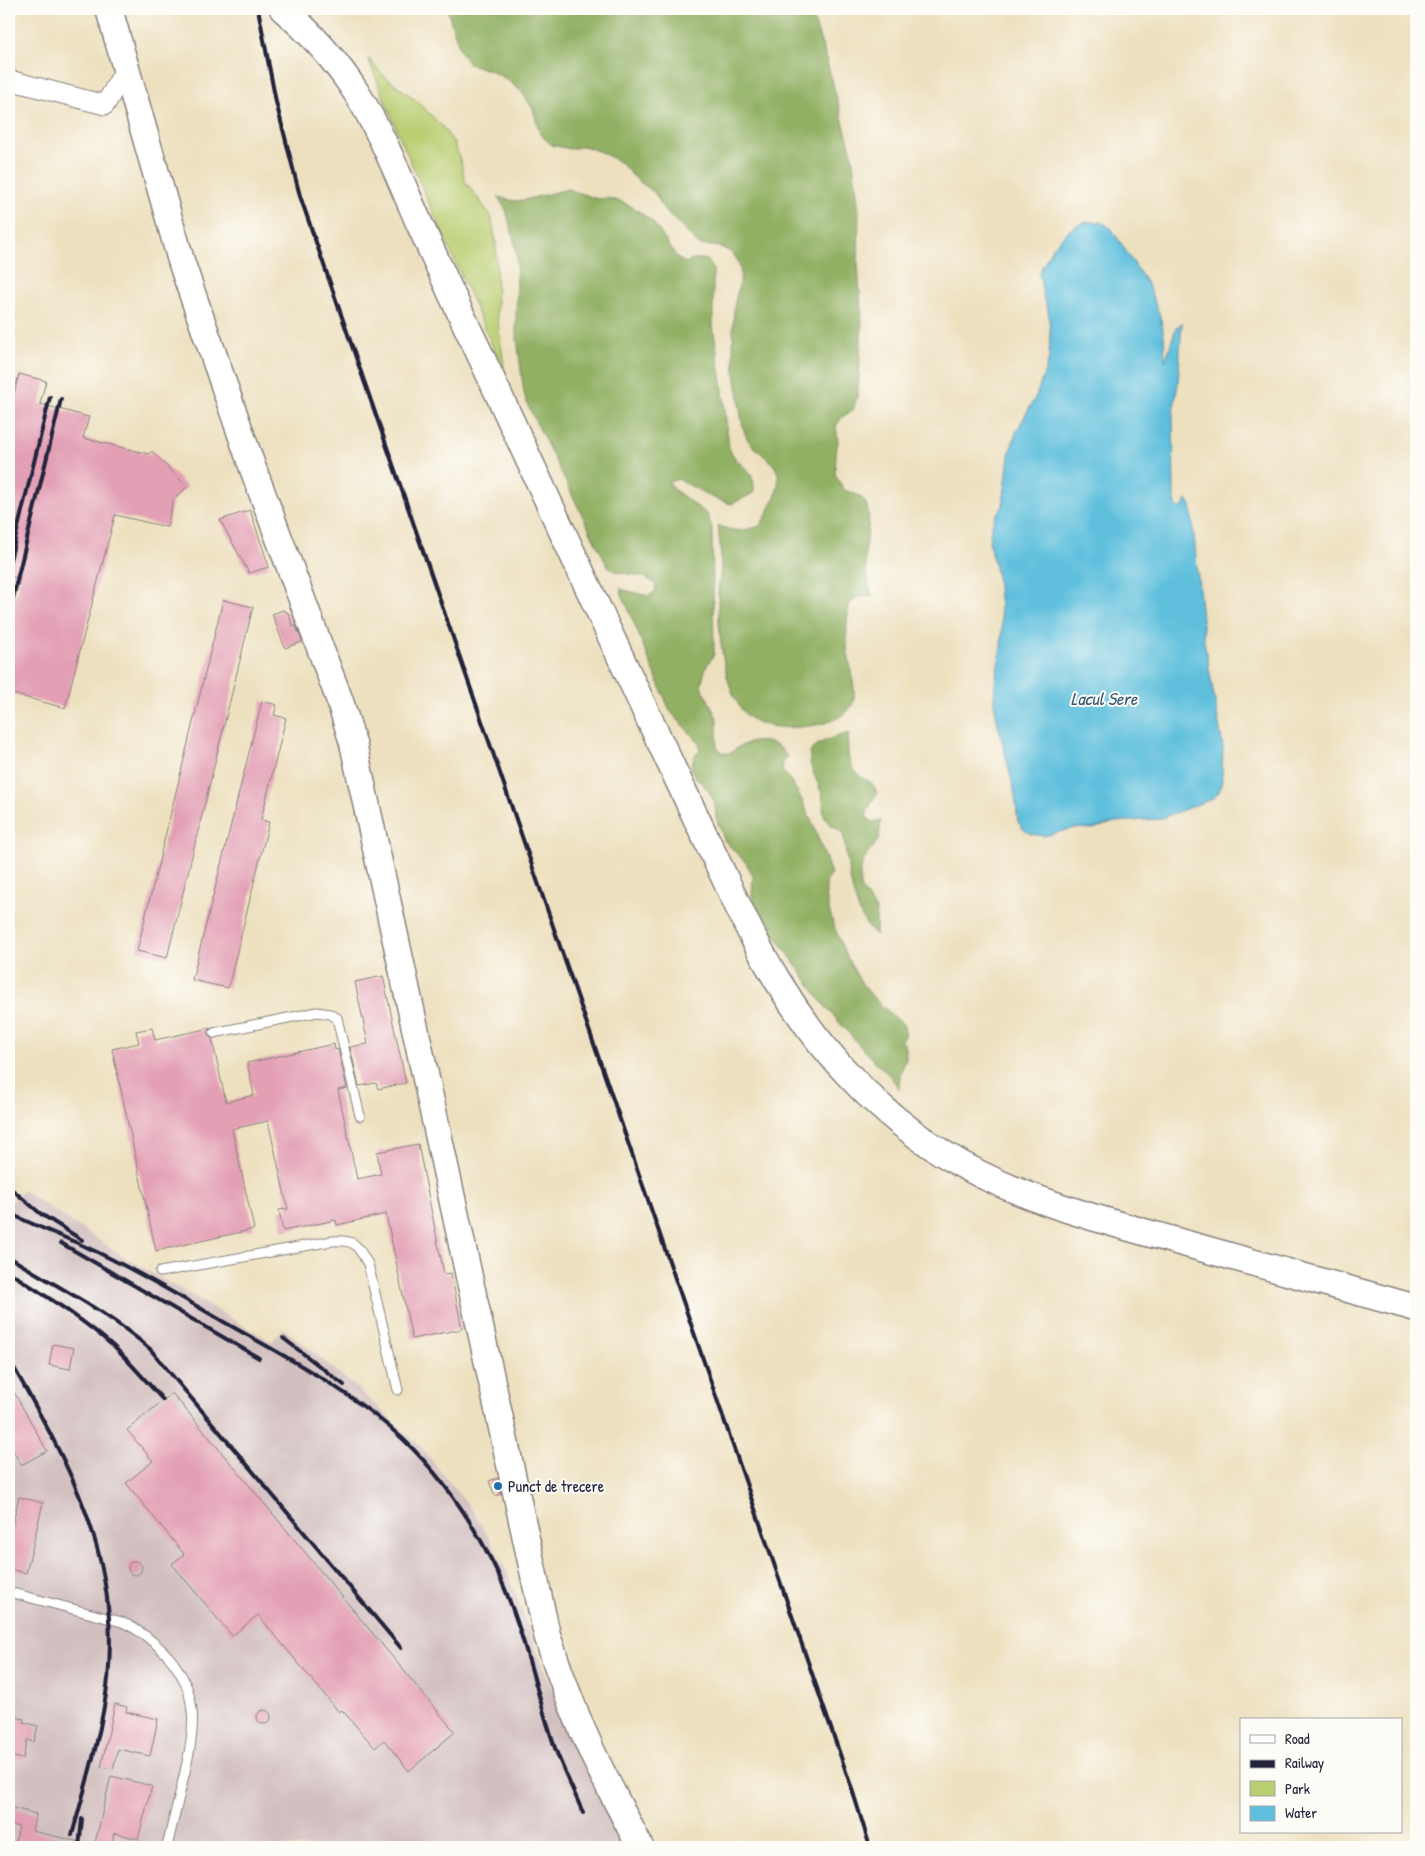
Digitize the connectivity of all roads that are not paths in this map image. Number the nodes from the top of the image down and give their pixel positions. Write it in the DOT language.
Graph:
graph roads {
  1 [pos="109,9"];
  2 [pos="283,9"];
  3 [pos="126,68"];
  4 [pos="9,80"];
  5 [pos="214,1033"];
  6 [pos="360,1116"];
  7 [pos="160,1272"];
  8 [pos="1416,1308"];
  9 [pos="398,1390"];
  10 [pos="9,1592"];
  11 [pos="167,1847"];
  12 [pos="640,1847"];
  1 -- 3 [label="street"];
  2 -- 8 [label="street"];
  3 -- 4 [label="street"];
  3 -- 12 [label="street"];
  5 -- 6 [label="lane"];
  7 -- 9 [label="lane"];
  10 -- 11 [label="lane"];
}
